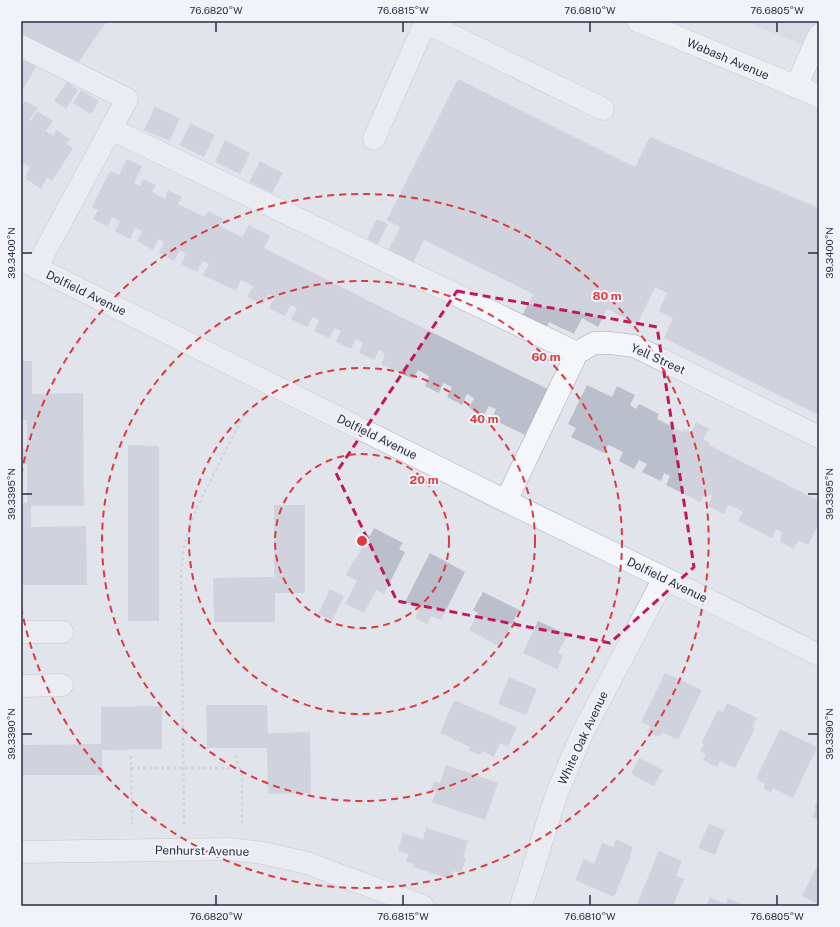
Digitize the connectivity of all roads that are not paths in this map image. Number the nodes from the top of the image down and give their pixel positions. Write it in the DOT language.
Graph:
graph roads {
  1 [pos="638,21"];
  2 [pos="815,21"];
  3 [pos="426,22"];
  4 [pos="819,23"];
  5 [pos="819,35"];
  6 [pos="21,46"];
  7 [pos="796,87"];
  8 [pos="819,96"];
  9 [pos="603,109"];
  10 [pos="111,129"];
  11 [pos="374,138"];
  12 [pos="29,264"];
  13 [pos="577,353"];
  14 [pos="819,437"];
  15 [pos="506,501"];
  16 [pos="664,578"];
  17 [pos="21,632"];
  18 [pos="62,632"];
  19 [pos="819,655"];
  20 [pos="62,685"];
  21 [pos="21,686"];
  22 [pos="21,852"];
  23 [pos="423,906"];
  24 [pos="521,906"];
  1 -- 7 [label="main road, Wabash Avenue"];
  2 -- 4 [label="main road"];
  3 -- 9 [label="street"];
  3 -- 11 [label="street"];
  5 -- 7 [label="main road"];
  6 -- 10 [label="street"];
  7 -- 8 [label="main road, Wabash Avenue"];
  10 -- 12 [label="street"];
  10 -- 13 [label="street"];
  12 -- 15 [label="street, Dolfield Avenue"];
  13 -- 14 [label="street, Yell Street"];
  13 -- 15 [label="street"];
  15 -- 16 [label="street, Dolfield Avenue"];
  16 -- 19 [label="street, Dolfield Avenue"];
  16 -- 24 [label="street, White Oak Avenue"];
  17 -- 18 [label="street"];
  20 -- 21 [label="street"];
  22 -- 23 [label="street, Penhurst Avenue"];
}
